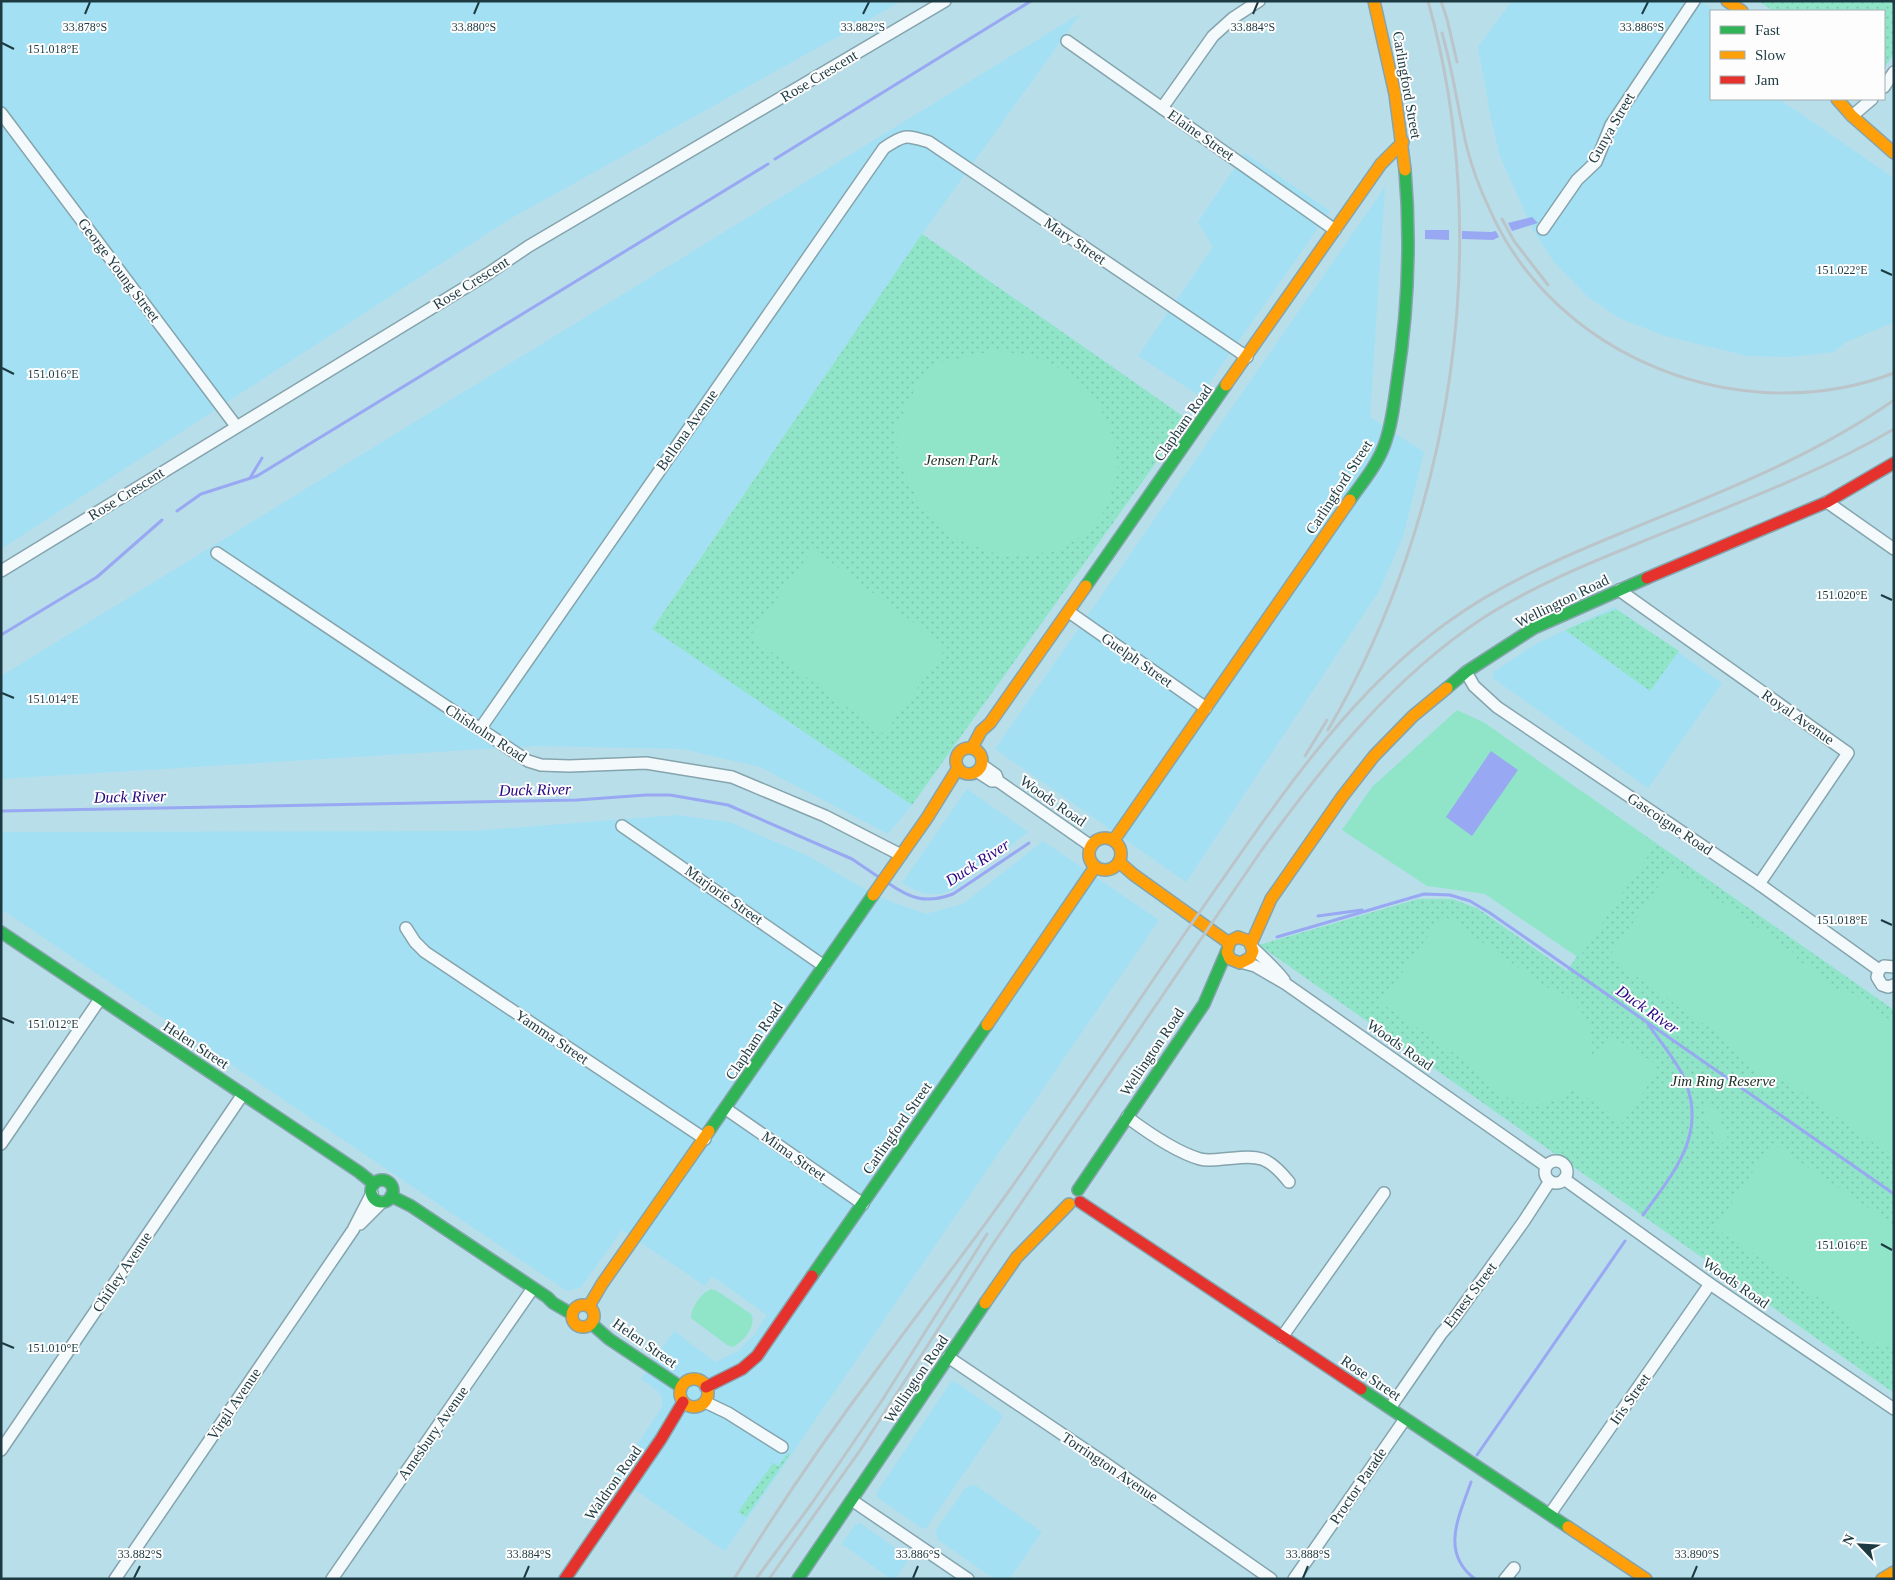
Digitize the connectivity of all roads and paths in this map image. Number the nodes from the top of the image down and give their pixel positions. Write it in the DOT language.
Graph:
graph roads {
  1 [pos="945,1"];
  2 [pos="1259,1"];
  3 [pos="1374,1"];
  4 [pos="1694,1"];
  5 [pos="1067,41"];
  6 [pos="1894,72"];
  7 [pos="1885,86"];
  8 [pos="1838,100"];
  9 [pos="1871,100"];
  10 [pos="1162,108"];
  11 [pos="1,113"];
  12 [pos="1852,116"];
  13 [pos="900,137"];
  14 [pos="1403,142"];
  15 [pos="1894,153"];
  16 [pos="1543,229"];
  17 [pos="1335,230"];
  18 [pos="1247,357"];
  19 [pos="236,426"];
  20 [pos="1894,463"];
  21 [pos="1828,502"];
  22 [pos="1894,549"];
  23 [pos="217,553"];
  24 [pos="1,571"];
  25 [pos="1619,590"];
  26 [pos="1068,612"];
  27 [pos="1466,672"];
  28 [pos="1206,708"];
  29 [pos="480,729"];
  30 [pos="976,750"];
  31 [pos="980,768"];
  32 [pos="962,771"];
  33 [pos="622,826"];
  34 [pos="1114,840"];
  35 [pos="1091,846"];
  36 [pos="901,856"];
  37 [pos="1119,862"];
  38 [pos="1095,867"];
  39 [pos="1759,884"];
  40 [pos="1271,899"];
  41 [pos="406,928"];
  42 [pos="1,932"];
  43 [pos="1237,937"];
  44 [pos="1252,946"];
  45 [pos="1242,963"];
  46 [pos="824,966"];
  47 [pos="1894,967"];
  48 [pos="1879,970"];
  49 [pos="1286,984"];
  50 [pos="1894,985"];
  51 [pos="100,999"];
  52 [pos="1204,1004"];
  53 [pos="244,1094"];
  54 [pos="726,1109"];
  55 [pos="1127,1117"];
  56 [pos="705,1139"];
  57 [pos="1,1144"];
  58 [pos="1546,1166"];
  59 [pos="1564,1179"];
  60 [pos="1550,1181"];
  61 [pos="1289,1182"];
  62 [pos="373,1188"];
  63 [pos="1384,1193"];
  64 [pos="387,1199"];
  65 [pos="1074,1203"];
  66 [pos="863,1204"];
  67 [pos="353,1230"];
  68 [pos="1710,1284"];
  69 [pos="533,1288"];
  70 [pos="589,1306"];
  71 [pos="574,1311"];
  72 [pos="592,1324"];
  73 [pos="1282,1337"];
  74 [pos="948,1357"];
  75 [pos="706,1386"];
  76 [pos="681,1387"];
  77 [pos="683,1402"];
  78 [pos="705,1402"];
  79 [pos="1390,1408"];
  80 [pos="1894,1409"];
  81 [pos="1405,1418"];
  82 [pos="782,1447"];
  83 [pos="1,1450"];
  84 [pos="853,1501"];
  85 [pos="1550,1514"];
  86 [pos="1514,1568"];
  87 [pos="1894,1572"];
  88 [pos="115,1579"];
  89 [pos="332,1579"];
  90 [pos="565,1579"];
  91 [pos="798,1579"];
  92 [pos="968,1579"];
  93 [pos="1271,1579"];
  94 [pos="1294,1579"];
  95 [pos="1505,1579"];
  96 [pos="1646,1579"];
  97 [pos="1882,1579"];
  1 -- 19 [label="street, Rose Crescent"];
  2 -- 10 [label="street"];
  3 -- 14 [label="street, Carlingford Street"];
  4 -- 16 [label="street, Gunya Street"];
  5 -- 10 [label="street, Elaine Street"];
  6 -- 7 [label="street"];
  8 -- 12 [label="street"];
  9 -- 12 [label="street"];
  10 -- 17 [label="street, Elaine Street"];
  11 -- 19 [label="street, George Young Street"];
  12 -- 15 [label="street"];
  13 -- 18 [label="street, Mary Street"];
  13 -- 29 [label="street, Bellona Avenue"];
  14 -- 17 [label="street, Clapham Road"];
  14 -- 28 [label="street, Carlingford Street"];
  17 -- 18 [label="street, Clapham Road"];
  18 -- 26 [label="street, Clapham Road"];
  19 -- 24 [label="street, Rose Crescent"];
  20 -- 21 [label="street, Wellington Road"];
  21 -- 22 [label="street"];
  21 -- 25 [label="street, Wellington Road"];
  23 -- 29 [label="street, Chisholm Road"];
  25 -- 27 [label="street, Wellington Road"];
  25 -- 39 [label="street, Royal Avenue"];
  26 -- 28 [label="street, Guelph Street"];
  26 -- 30 [label="street, Clapham Road"];
  27 -- 39 [label="street, Gascoigne Road"];
  27 -- 40 [label="street, Wellington Road"];
  28 -- 34 [label="street, Carlingford Street"];
  29 -- 36 [label="street, Chisholm Road"];
  30 -- 31 [label="street"];
  30 -- 32 [label="street"];
  31 -- 32 [label="street"];
  31 -- 35 [label="street, Woods Road"];
  32 -- 36 [label="street, Clapham Road"];
  33 -- 46 [label="street, Marjorie Street"];
  34 -- 35 [label="street"];
  34 -- 37 [label="street"];
  35 -- 38 [label="street"];
  36 -- 46 [label="street, Clapham Road"];
  37 -- 38 [label="street"];
  37 -- 43 [label="street"];
  38 -- 66 [label="street, Carlingford Street"];
  39 -- 48 [label="street, Gascoigne Road"];
  40 -- 43 [label="street, Wellington Road"];
  40 -- 44 [label="street, Wellington Road"];
  41 -- 56 [label="street, Yamma Street"];
  42 -- 51 [label="street, Helen Street"];
  43 -- 44 [label="street"];
  43 -- 45 [label="street"];
  43 -- 52 [label="street, Wellington Road"];
  44 -- 45 [label="street, Wellington Road"];
  44 -- 49 [label="street, Woods Road"];
  45 -- 49 [label="street, Woods Road"];
  45 -- 52 [label="street, Wellington Road"];
  46 -- 54 [label="street, Clapham Road"];
  47 -- 48 [label="street"];
  48 -- 50 [label="street"];
  49 -- 58 [label="street, Woods Road"];
  51 -- 53 [label="street, Helen Street"];
  51 -- 57 [label="street"];
  52 -- 55 [label="street, Wellington Road"];
  53 -- 62 [label="street, Helen Street"];
  53 -- 83 [label="street, Chifley Avenue"];
  54 -- 56 [label="street, Clapham Road"];
  54 -- 66 [label="street, Mima Street"];
  55 -- 61 [label="street"];
  55 -- 65 [label="street, Wellington Road"];
  56 -- 70 [label="street, Clapham Road"];
  58 -- 59 [label="street"];
  58 -- 60 [label="street"];
  59 -- 60 [label="street"];
  59 -- 68 [label="street, Woods Road"];
  60 -- 79 [label="street, Ernest Street"];
  62 -- 64 [label="street"];
  62 -- 64 [label="street"];
  62 -- 67 [label="street, Virgil Avenue"];
  63 -- 73 [label="street"];
  64 -- 67 [label="street, Virgil Avenue"];
  64 -- 69 [label="street"];
  65 -- 73 [label="street, Rose Street"];
  65 -- 74 [label="street, Wellington Road"];
  66 -- 75 [label="street, Carlingford Street"];
  67 -- 88 [label="street, Virgil Avenue"];
  68 -- 80 [label="street, Woods Road"];
  68 -- 85 [label="street, Iris Street"];
  69 -- 71 [label="street"];
  69 -- 89 [label="street, Amesbury Avenue"];
  70 -- 71 [label="street"];
  70 -- 72 [label="street"];
  71 -- 72 [label="street"];
  72 -- 76 [label="street, Helen Street"];
  73 -- 79 [label="street, Rose Street"];
  74 -- 84 [label="street, Wellington Road"];
  74 -- 93 [label="street, Torrington Avenue"];
  75 -- 76 [label="street"];
  75 -- 78 [label="street"];
  76 -- 77 [label="street"];
  77 -- 78 [label="street"];
  77 -- 90 [label="street, Waldron Road"];
  78 -- 82 [label="street"];
  79 -- 81 [label="street, Rose Street"];
  81 -- 85 [label="street, Rose Street"];
  81 -- 94 [label="street, Proctor Parade"];
  84 -- 91 [label="street, Wellington Road"];
  84 -- 92 [label="street"];
  85 -- 96 [label="street, Rose Street"];
  86 -- 95 [label="street"];
  87 -- 97 [label="street"];
}
